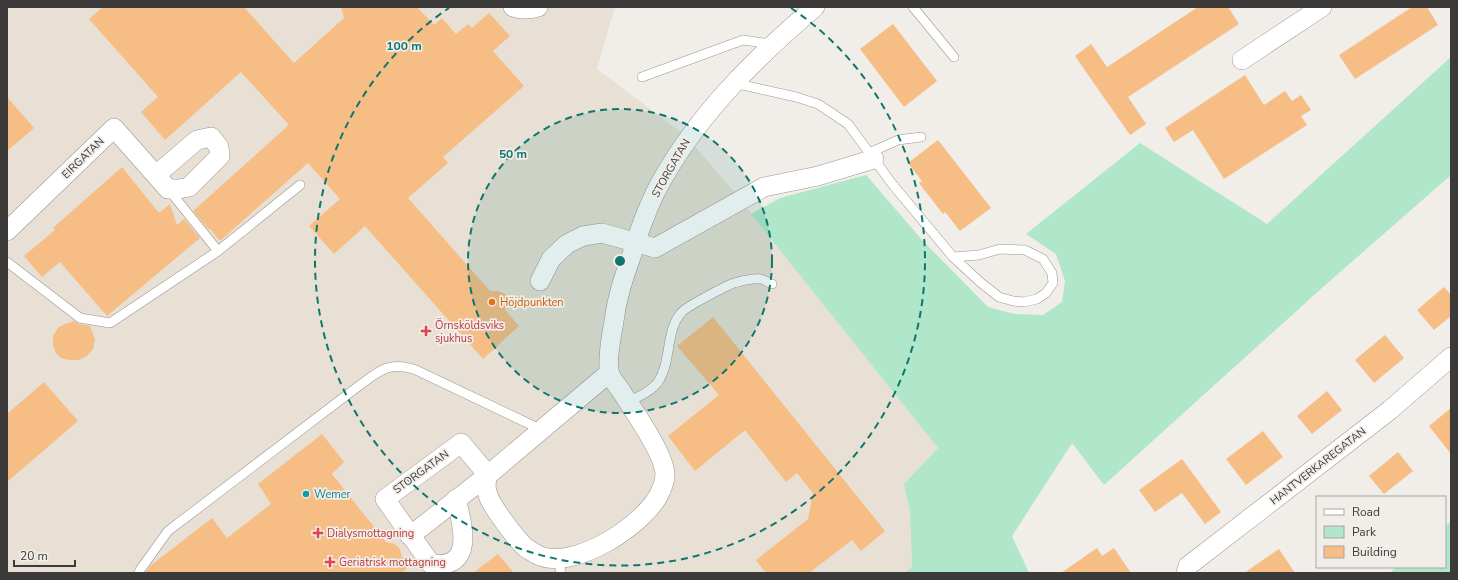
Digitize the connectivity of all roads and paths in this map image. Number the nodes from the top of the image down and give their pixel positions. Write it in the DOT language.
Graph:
graph roads {
  1 [pos="513,7"];
  2 [pos="538,7"];
  3 [pos="815,7"];
  4 [pos="913,7"];
  5 [pos="1322,7"];
  6 [pos="773,45"];
  7 [pos="954,57"];
  8 [pos="1242,60"];
  9 [pos="642,77"];
  10 [pos="734,83"];
  11 [pos="921,137"];
  12 [pos="872,156"];
  13 [pos="156,174"];
  14 [pos="300,185"];
  15 [pos="168,189"];
  16 [pos="7,231"];
  17 [pos="635,243"];
  18 [pos="218,251"];
  19 [pos="953,257"];
  20 [pos="7,262"];
  21 [pos="540,282"];
  22 [pos="772,284"];
  23 [pos="1451,357"];
  24 [pos="609,373"];
  25 [pos="628,402"];
  26 [pos="542,430"];
  27 [pos="488,475"];
  28 [pos="456,499"];
  29 [pos="410,536"];
  30 [pos="559,566"];
  31 [pos="139,573"];
  32 [pos="1186,573"];
  1 -- 2 [label="street"];
  3 -- 6 [label="street, STORGATAN"];
  4 -- 7 [label="lane"];
  5 -- 8 [label="street"];
  6 -- 9 [label="lane"];
  6 -- 10 [label="street, STORGATAN"];
  10 -- 12 [label="lane"];
  10 -- 17 [label="street, STORGATAN"];
  11 -- 12 [label="lane"];
  12 -- 17 [label="street"];
  12 -- 19 [label="lane"];
  13 -- 15 [label="street, EIRGATAN"];
  13 -- 15 [label="street"];
  13 -- 16 [label="street, EIRGATAN"];
  14 -- 18 [label="lane"];
  15 -- 18 [label="lane"];
  17 -- 21 [label="street"];
  17 -- 24 [label="street, STORGATAN"];
  18 -- 20 [label="lane"];
  19 -- 19 [label="lane"];
  22 -- 25 [label="lane"];
  23 -- 32 [label="street, HANTVERKAREGATAN"];
  24 -- 25 [label="street"];
  24 -- 26 [label="street"];
  25 -- 30 [label="street"];
  26 -- 27 [label="street"];
  26 -- 31 [label="lane"];
  27 -- 28 [label="street"];
  27 -- 29 [label="street, STORGATAN"];
  27 -- 30 [label="street"];
  28 -- 29 [label="street"];
  28 -- 29 [label="street, STORGATAN"];
}
